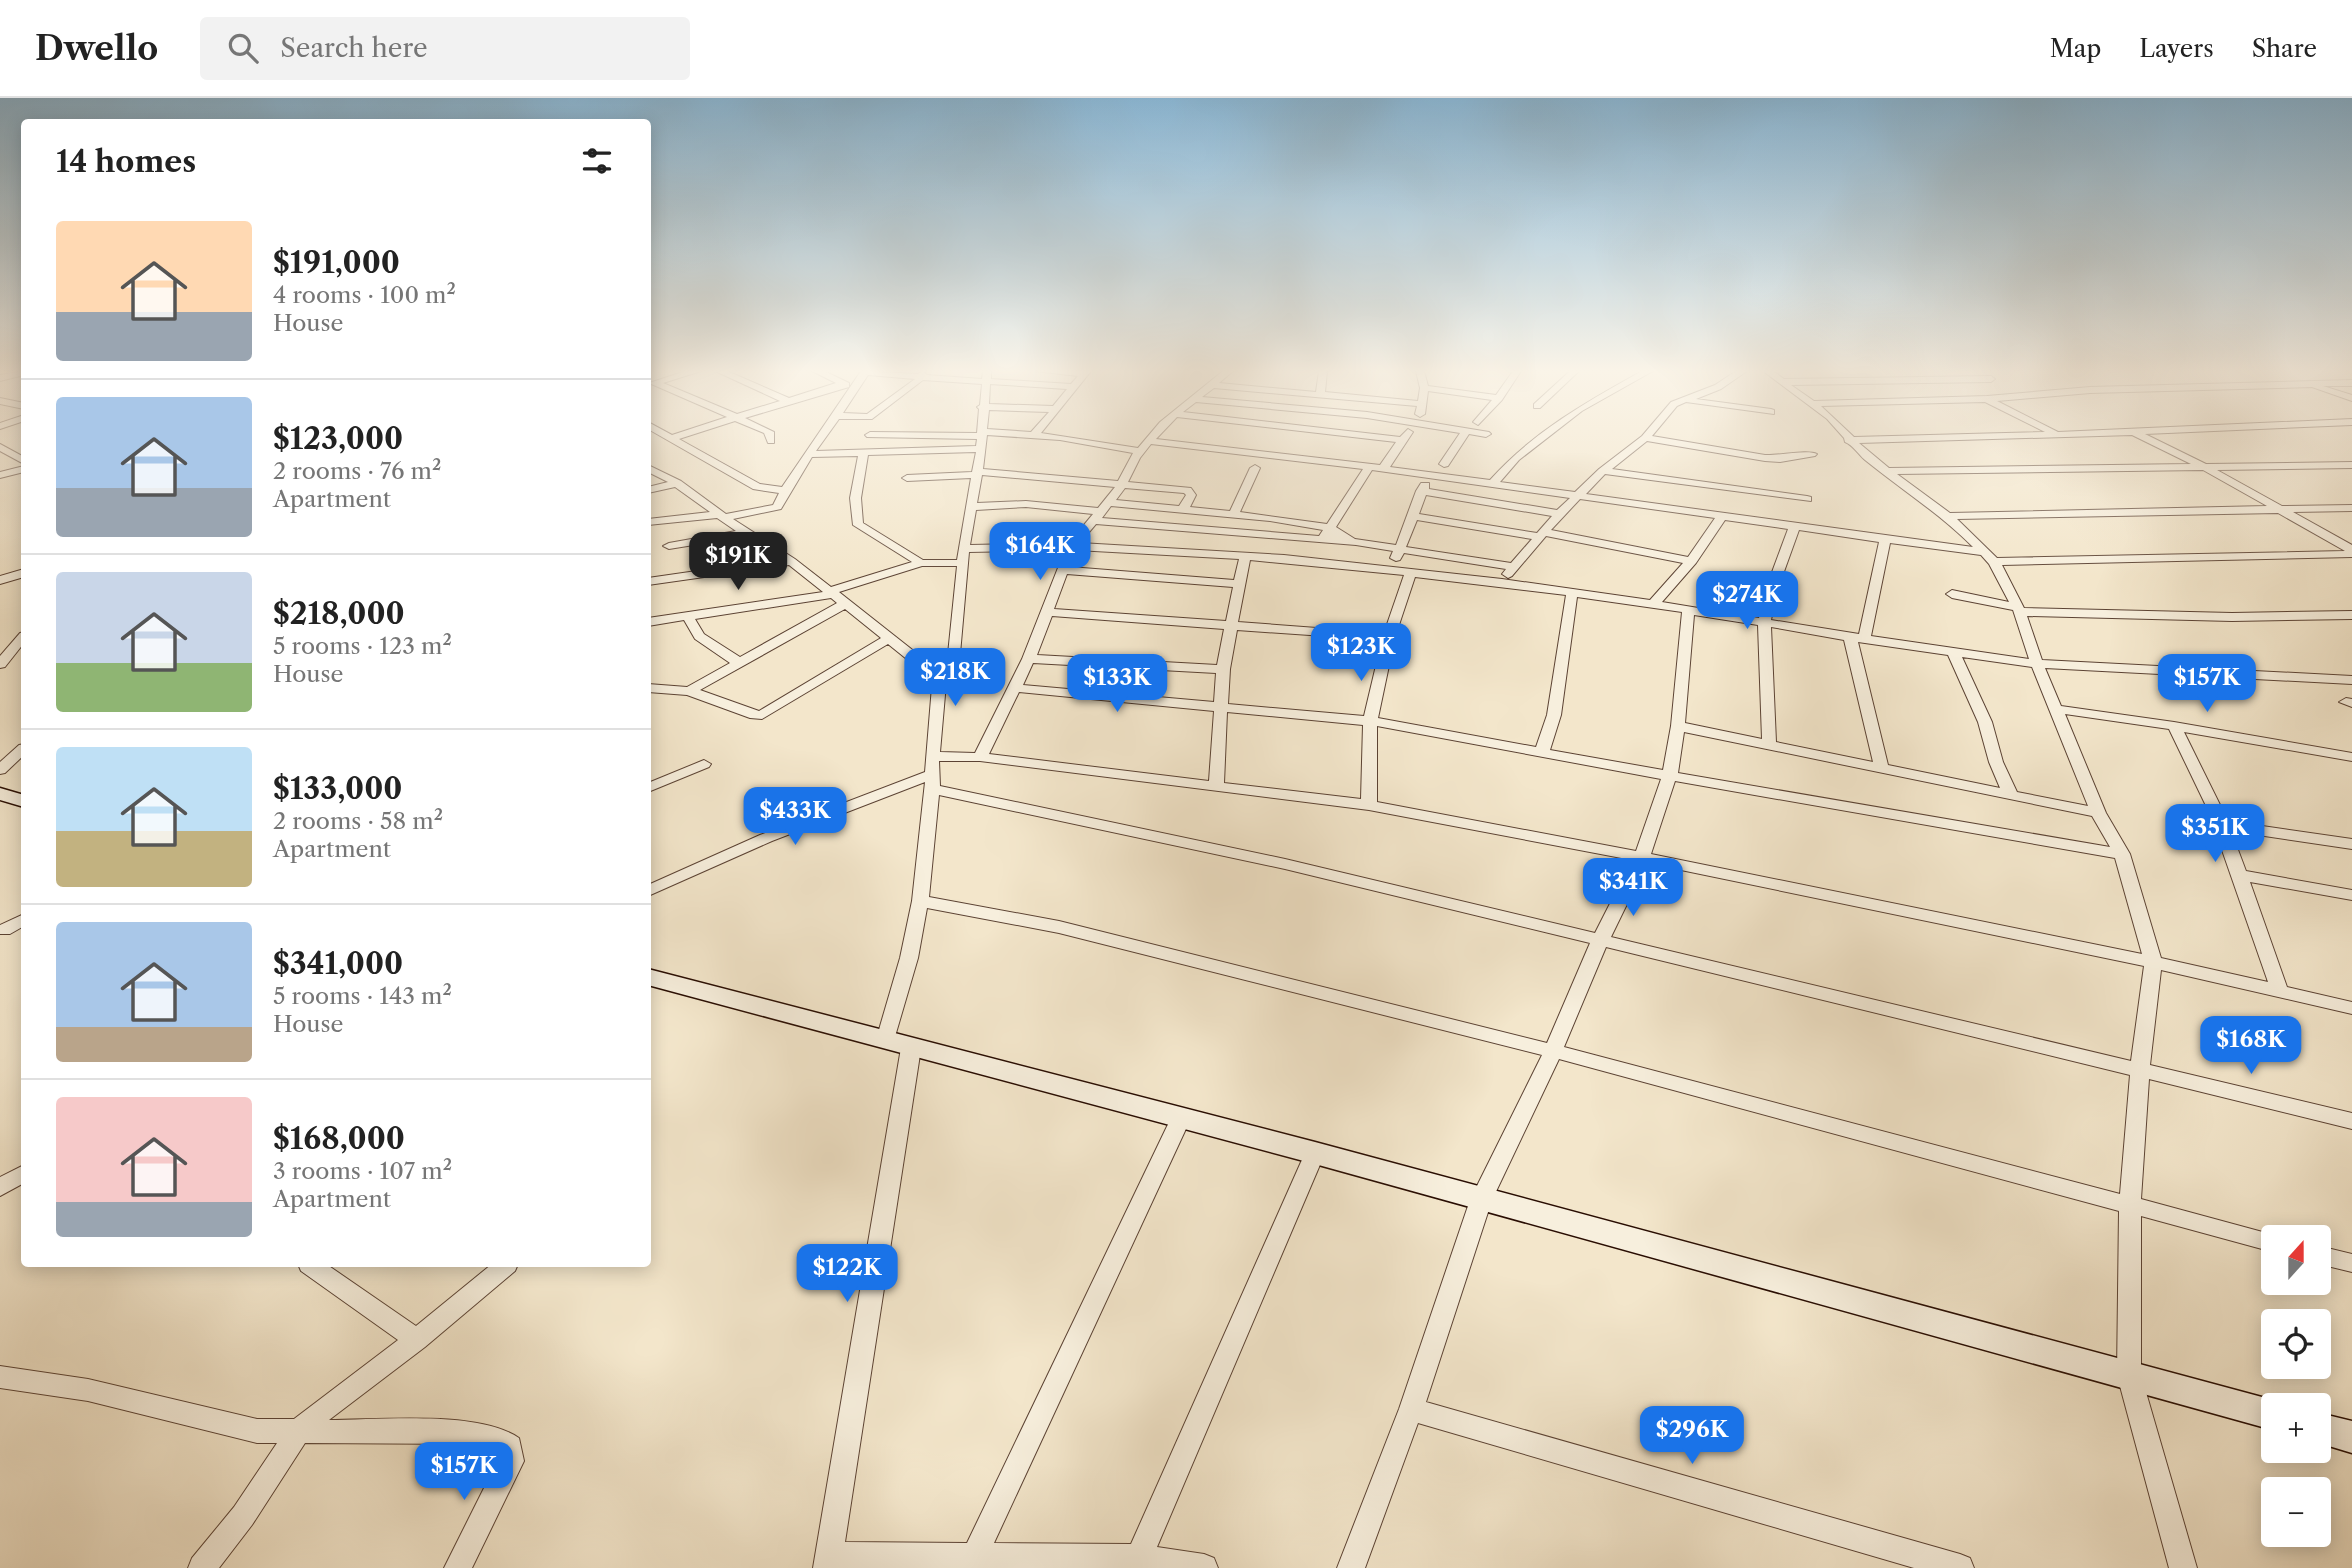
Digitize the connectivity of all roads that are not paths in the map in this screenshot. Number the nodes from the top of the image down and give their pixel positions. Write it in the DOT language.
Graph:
graph roads {
  1 [pos="982,439"];
  2 [pos="675,440"];
  3 [pos="818,440"];
  4 [pos="977,440"];
  5 [pos="1069,440"];
  6 [pos="1150,440"];
  7 [pos="1399,440"];
  8 [pos="1403,440"];
  9 [pos="1460,440"];
  10 [pos="1539,440"];
  11 [pos="1643,440"];
  12 [pos="1655,440"];
  13 [pos="1849,440"];
  14 [pos="1866,440"];
  15 [pos="2149,440"];
  16 [pos="0,447"];
  17 [pos="1139,451"];
  18 [pos="808,454"];
  19 [pos="863,454"];
  20 [pos="1812,454"];
  21 [pos="21,459"];
  22 [pos="1444,464"];
  23 [pos="2352,465"];
  24 [pos="1368,467"];
  25 [pos="1255,468"];
  26 [pos="2207,468"];
  27 [pos="1383,469"];
  28 [pos="21,470"];
  29 [pos="651,470"];
  30 [pos="1603,471"];
  31 [pos="1887,471"];
  32 [pos="977,473"];
  33 [pos="0,475"];
  34 [pos="1430,477"];
  35 [pos="907,478"];
  36 [pos="677,483"];
  37 [pos="1122,484"];
  38 [pos="1492,484"];
  39 [pos="651,489"];
  40 [pos="785,490"];
  41 [pos="1421,491"];
  42 [pos="1578,496"];
  43 [pos="1807,499"];
  44 [pos="971,507"];
  45 [pos="2279,508"];
  46 [pos="2352,508"];
  47 [pos="1183,509"];
  48 [pos="1100,511"];
  49 [pos="1234,514"];
  50 [pos="1559,514"];
  51 [pos="724,515"];
  52 [pos="1413,516"];
  53 [pos="1948,516"];
  54 [pos="1270,518"];
  55 [pos="1721,518"];
  56 [pos="651,522"];
  57 [pos="1330,528"];
  58 [pos="1794,528"];
  59 [pos="745,533"];
  60 [pos="1265,534"];
  61 [pos="1541,534"];
  62 [pos="1322,539"];
  63 [pos="1885,539"];
  64 [pos="1356,542"];
  65 [pos="669,546"];
  66 [pos="1072,546"];
  67 [pos="1401,549"];
  68 [pos="1982,552"];
  69 [pos="2352,552"];
  70 [pos="1245,555"];
  71 [pos="964,556"];
  72 [pos="791,561"];
  73 [pos="1692,561"];
  74 [pos="1994,562"];
  75 [pos="921,563"];
  76 [pos="1512,567"];
  77 [pos="1063,569"];
  78 [pos="1390,569"];
  79 [pos="1411,572"];
  80 [pos="21,574"];
  81 [pos="0,580"];
  82 [pos="651,582"];
  83 [pos="1502,583"];
  84 [pos="1240,584"];
  85 [pos="832,592"];
  86 [pos="1572,593"];
  87 [pos="1952,594"];
  88 [pos="845,604"];
  89 [pos="1653,604"];
  90 [pos="1688,609"];
  91 [pos="2019,609"];
  92 [pos="1046,612"];
  93 [pos="2352,615"];
  94 [pos="688,617"];
  95 [pos="651,622"];
  96 [pos="1764,622"];
  97 [pos="1231,624"];
  98 [pos="1389,637"];
  99 [pos="1857,638"];
  100 [pos="21,639"];
  101 [pos="888,639"];
  102 [pos="1953,651"];
  103 [pos="1030,659"];
  104 [pos="2,660"];
  105 [pos="738,662"];
  106 [pos="2037,664"];
  107 [pos="1223,668"];
  108 [pos="940,672"];
  109 [pos="2352,680"];
  110 [pos="651,688"];
  111 [pos="1015,688"];
  112 [pos="689,691"];
  113 [pos="1222,706"];
  114 [pos="2056,709"];
  115 [pos="1370,721"];
  116 [pos="1678,726"];
  117 [pos="2174,726"];
  118 [pos="1769,743"];
  119 [pos="21,751"];
  120 [pos="1542,751"];
  121 [pos="932,756"];
  122 [pos="980,757"];
  123 [pos="2352,757"];
  124 [pos="704,764"];
  125 [pos="1881,766"];
  126 [pos="0,770"];
  127 [pos="1670,775"];
  128 [pos="932,781"];
  129 [pos="1216,785"];
  130 [pos="651,787"];
  131 [pos="2010,793"];
  132 [pos="0,794"];
  133 [pos="21,799"];
  134 [pos="1368,805"];
  135 [pos="2098,813"];
  136 [pos="2222,825"];
  137 [pos="2352,844"];
  138 [pos="2122,854"];
  139 [pos="1643,855"];
  140 [pos="2238,875"];
  141 [pos="654,888"];
  142 [pos="2352,895"];
  143 [pos="920,901"];
  144 [pos="21,921"];
  145 [pos="4,930"];
  146 [pos="1600,942"];
  147 [pos="2153,962"];
  148 [pos="651,978"];
  149 [pos="2280,992"];
  150 [pos="2352,1008"];
  151 [pos="898,1044"];
  152 [pos="1553,1051"];
  153 [pos="2140,1069"];
  154 [pos="1181,1118"];
  155 [pos="2352,1121"];
  156 [pos="1315,1153"];
  157 [pos="21,1175"];
  158 [pos="0,1188"];
  159 [pos="1481,1200"];
  160 [pos="2130,1207"];
  161 [pos="2261,1240"];
  162 [pos="2331,1258"];
  163 [pos="2352,1263"];
  164 [pos="313,1267"];
  165 [pos="503,1267"];
  166 [pos="417,1340"];
  167 [pos="2129,1375"];
  168 [pos="0,1377"];
  169 [pos="1411,1409"];
  170 [pos="2261,1412"];
  171 [pos="299,1431"];
  172 [pos="2331,1431"];
  173 [pos="2352,1437"];
  174 [pos="974,1558"];
  175 [pos="1139,1558"];
  176 [pos="828,1561"];
  177 [pos="461,1567"];
  178 [pos="202,1568"];
  179 [pos="1205,1568"];
  180 [pos="1351,1568"];
  181 [pos="1960,1568"];
  182 [pos="2183,1568"];
  1 -- 32 [label="street"];
  2 -- 40 [label="street"];
  3 -- 18 [label="street"];
  4 -- 19 [label="street"];
  5 -- 17 [label="street"];
  6 -- 17 [label="street"];
  6 -- 24 [label="street"];
  7 -- 8 [label="street"];
  8 -- 27 [label="street"];
  9 -- 22 [label="street"];
  10 -- 38 [label="street"];
  11 -- 30 [label="street"];
  12 -- 20 [label="street"];
  13 -- 14 [label="street"];
  13 -- 31 [label="street"];
  15 -- 26 [label="street"];
  16 -- 21 [label="street"];
  17 -- 37 [label="street"];
  18 -- 19 [label="street"];
  18 -- 40 [label="street"];
  19 -- 75 [label="street"];
  23 -- 26 [label="street"];
  24 -- 27 [label="street"];
  24 -- 57 [label="street"];
  25 -- 49 [label="street"];
  26 -- 31 [label="street"];
  26 -- 45 [label="street"];
  27 -- 34 [label="street"];
  28 -- 33 [label="street"];
  29 -- 36 [label="street"];
  30 -- 42 [label="street"];
  30 -- 43 [label="street"];
  31 -- 53 [label="street"];
  32 -- 35 [label="street"];
  32 -- 37 [label="street"];
  32 -- 44 [label="street"];
  34 -- 38 [label="street"];
  34 -- 41 [label="street"];
  36 -- 39 [label="street"];
  36 -- 51 [label="street"];
  37 -- 47 [label="street"];
  37 -- 48 [label="street"];
  38 -- 42 [label="street"];
  40 -- 51 [label="street"];
  41 -- 50 [label="street"];
  41 -- 52 [label="street"];
  42 -- 50 [label="street"];
  42 -- 55 [label="street"];
  44 -- 48 [label="street"];
  44 -- 71 [label="street"];
  45 -- 46 [label="street"];
  45 -- 53 [label="street"];
  45 -- 69 [label="street"];
  47 -- 48 [label="street"];
  47 -- 49 [label="street"];
  48 -- 60 [label="street"];
  48 -- 66 [label="street"];
  49 -- 54 [label="street"];
  50 -- 61 [label="street"];
  51 -- 56 [label="street"];
  51 -- 59 [label="street"];
  52 -- 61 [label="street"];
  52 -- 67 [label="street"];
  53 -- 68 [label="street"];
  54 -- 57 [label="street"];
  54 -- 60 [label="street"];
  55 -- 58 [label="street"];
  55 -- 73 [label="street"];
  57 -- 62 [label="street"];
  57 -- 64 [label="street"];
  58 -- 63 [label="street"];
  58 -- 96 [label="street"];
  59 -- 65 [label="street"];
  59 -- 72 [label="street"];
  60 -- 62 [label="street"];
  61 -- 73 [label="street"];
  61 -- 76 [label="street"];
  62 -- 64 [label="street"];
  63 -- 68 [label="street"];
  63 -- 99 [label="street"];
  64 -- 67 [label="street"];
  66 -- 70 [label="street"];
  66 -- 71 [label="street"];
  66 -- 77 [label="street"];
  67 -- 76 [label="street"];
  67 -- 78 [label="street"];
  68 -- 74 [label="street"];
  69 -- 74 [label="street"];
  70 -- 78 [label="street"];
  70 -- 84 [label="street"];
  71 -- 75 [label="street"];
  71 -- 108 [label="street"];
  72 -- 82 [label="street"];
  72 -- 85 [label="street"];
  73 -- 89 [label="street"];
  74 -- 91 [label="street"];
  75 -- 85 [label="street"];
  76 -- 83 [label="street"];
  77 -- 84 [label="street"];
  77 -- 92 [label="street"];
  78 -- 79 [label="street"];
  79 -- 83 [label="street"];
  79 -- 98 [label="street"];
  80 -- 81 [label="street"];
  83 -- 86 [label="street"];
  84 -- 97 [label="street"];
  85 -- 88 [label="street"];
  85 -- 94 [label="street"];
  86 -- 89 [label="street"];
  86 -- 120 [label="street"];
  87 -- 91 [label="street"];
  88 -- 101 [label="street"];
  88 -- 105 [label="street"];
  89 -- 90 [label="street"];
  90 -- 96 [label="street"];
  90 -- 116 [label="street"];
  91 -- 93 [label="street"];
  91 -- 106 [label="street"];
  92 -- 97 [label="street"];
  92 -- 103 [label="street"];
  94 -- 95 [label="street"];
  94 -- 105 [label="street"];
  96 -- 99 [label="street"];
  96 -- 118 [label="street"];
  97 -- 98 [label="street"];
  97 -- 107 [label="street"];
  98 -- 115 [label="street"];
  99 -- 102 [label="street"];
  99 -- 125 [label="street"];
  100 -- 104 [label="street"];
  101 -- 108 [label="street"];
  101 -- 112 [label="street"];
  102 -- 106 [label="street"];
  102 -- 131 [label="street"];
  103 -- 107 [label="street"];
  103 -- 111 [label="street"];
  105 -- 112 [label="street"];
  106 -- 109 [label="street"];
  106 -- 114 [label="street"];
  107 -- 113 [label="street"];
  108 -- 121 [label="street"];
  110 -- 112 [label="street"];
  111 -- 113 [label="street"];
  111 -- 122 [label="street"];
  113 -- 115 [label="street"];
  113 -- 129 [label="street"];
  114 -- 117 [label="street"];
  114 -- 135 [label="street"];
  115 -- 120 [label="street"];
  115 -- 134 [label="street"];
  116 -- 118 [label="street"];
  116 -- 127 [label="street"];
  117 -- 123 [label="street"];
  117 -- 136 [label="street"];
  118 -- 125 [label="street"];
  119 -- 126 [label="street"];
  120 -- 127 [label="street"];
  121 -- 122 [label="street"];
  121 -- 128 [label="street"];
  122 -- 129 [label="street"];
  124 -- 130 [label="street"];
  125 -- 131 [label="street"];
  127 -- 138 [label="street"];
  127 -- 139 [label="street"];
  128 -- 141 [label="street"];
  128 -- 143 [label="street"];
  128 -- 146 [label="street"];
  129 -- 134 [label="street"];
  131 -- 135 [label="street"];
  132 -- 133 [label="street"];
  134 -- 139 [label="street"];
  135 -- 138 [label="street"];
  136 -- 137 [label="street"];
  136 -- 140 [label="street"];
  138 -- 147 [label="street"];
  139 -- 146 [label="street"];
  139 -- 147 [label="street"];
  140 -- 142 [label="street"];
  140 -- 149 [label="street"];
  143 -- 151 [label="street"];
  143 -- 152 [label="street"];
  144 -- 145 [label="street"];
  146 -- 152 [label="street"];
  146 -- 153 [label="street"];
  147 -- 149 [label="street"];
  147 -- 153 [label="street"];
  148 -- 151 [label="street"];
  149 -- 150 [label="street"];
  151 -- 154 [label="street"];
  151 -- 176 [label="street"];
  152 -- 159 [label="street"];
  152 -- 160 [label="street"];
  153 -- 155 [label="street"];
  153 -- 160 [label="street"];
  154 -- 156 [label="street"];
  154 -- 174 [label="street"];
  156 -- 159 [label="street"];
  156 -- 175 [label="street"];
  157 -- 158 [label="street"];
  159 -- 167 [label="street"];
  159 -- 169 [label="street"];
  160 -- 161 [label="street"];
  160 -- 167 [label="street"];
  162 -- 163 [label="street"];
  164 -- 166 [label="street"];
  165 -- 166 [label="street"];
  166 -- 171 [label="street"];
  167 -- 170 [label="street"];
  167 -- 182 [label="street"];
  168 -- 171 [label="street"];
  169 -- 180 [label="street"];
  169 -- 181 [label="street"];
  171 -- 177 [label="street"];
  171 -- 178 [label="street"];
  172 -- 173 [label="street"];
  174 -- 175 [label="street"];
  174 -- 176 [label="street"];
  175 -- 179 [label="street"];
}
